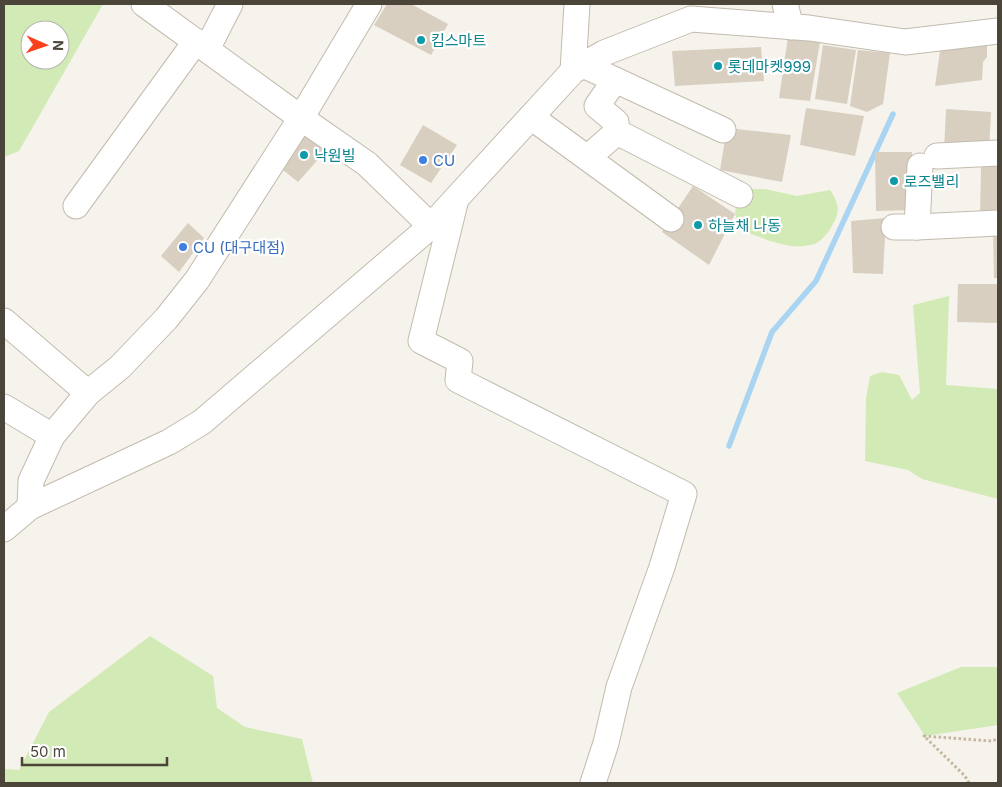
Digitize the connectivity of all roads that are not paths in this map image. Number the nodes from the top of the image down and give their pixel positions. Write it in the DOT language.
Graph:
graph roads {
  1 [pos="144,4"];
  2 [pos="230,4"];
  3 [pos="369,4"];
  4 [pos="577,4"];
  5 [pos="788,15"];
  6 [pos="998,31"];
  7 [pos="201,45"];
  8 [pos="578,68"];
  9 [pos="616,80"];
  10 [pos="534,114"];
  11 [pos="301,118"];
  12 [pos="723,130"];
  13 [pos="616,132"];
  14 [pos="593,153"];
  15 [pos="998,153"];
  16 [pos="740,196"];
  17 [pos="455,200"];
  18 [pos="76,206"];
  19 [pos="998,224"];
  20 [pos="431,226"];
  21 [pos="4,321"];
  22 [pos="88,393"];
  23 [pos="4,407"];
  24 [pos="52,436"];
  25 [pos="30,507"];
  26 [pos="4,529"];
  27 [pos="593,783"];
  1 -- 7 [label="street"];
  2 -- 7 [label="street"];
  3 -- 11 [label="street"];
  4 -- 8 [label="street"];
  5 -- 6 [label="street"];
  5 -- 8 [label="street"];
  7 -- 11 [label="street"];
  7 -- 18 [label="street"];
  8 -- 9 [label="street"];
  8 -- 10 [label="street"];
  9 -- 12 [label="street"];
  9 -- 13 [label="street"];
  10 -- 14 [label="street"];
  10 -- 14 [label="street"];
  10 -- 17 [label="street"];
  11 -- 20 [label="street"];
  11 -- 22 [label="street"];
  13 -- 14 [label="street"];
  13 -- 16 [label="street"];
  15 -- 19 [label="street"];
  17 -- 20 [label="street"];
  17 -- 27 [label="street"];
  20 -- 25 [label="street"];
  21 -- 22 [label="street"];
  22 -- 24 [label="street"];
  23 -- 24 [label="street"];
  24 -- 25 [label="street"];
  25 -- 26 [label="street"];
}
